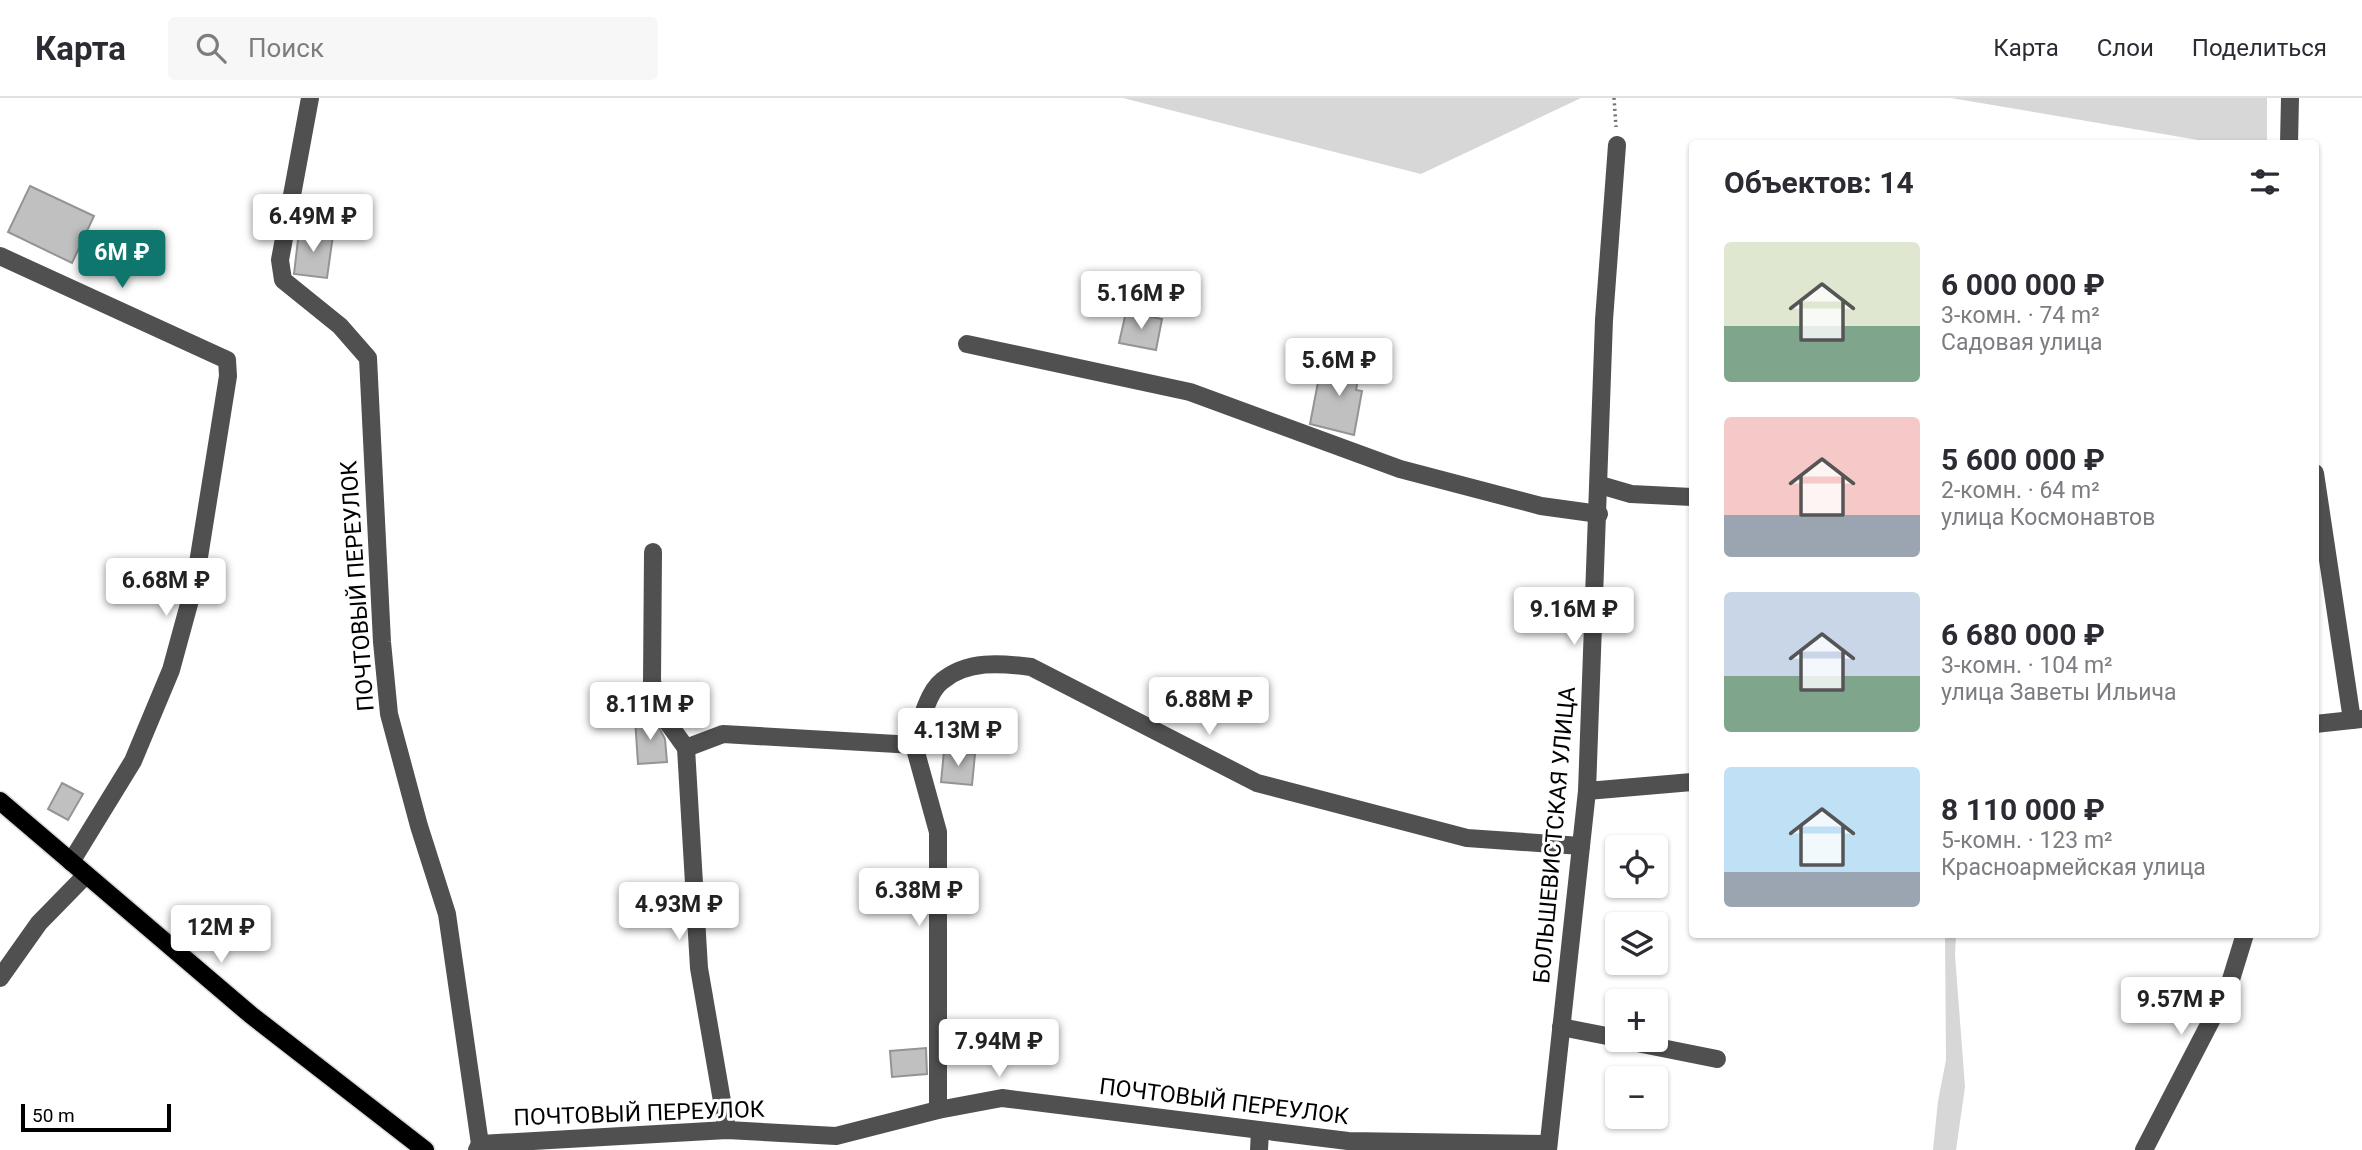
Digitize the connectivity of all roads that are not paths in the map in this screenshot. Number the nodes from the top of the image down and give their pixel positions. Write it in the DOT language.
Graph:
graph roads {
  1 [pos="310,98"];
  2 [pos="2290,98"];
  3 [pos="2289,140"];
  4 [pos="1617,145"];
  5 [pos="0,256"];
  6 [pos="967,344"];
  7 [pos="1600,485"];
  8 [pos="1689,497"];
  9 [pos="2319,499"];
  10 [pos="1599,514"];
  11 [pos="653,552"];
  12 [pos="2357,720"];
  13 [pos="2319,724"];
  14 [pos="914,745"];
  15 [pos="686,748"];
  16 [pos="1689,782"];
  17 [pos="1587,791"];
  18 [pos="0,801"];
  19 [pos="1581,846"];
  20 [pos="71,862"];
  21 [pos="86,875"];
  22 [pos="2244,938"];
  23 [pos="0,978"];
  24 [pos="1561,1027"];
  25 [pos="1605,1036"];
  26 [pos="1668,1049"];
  27 [pos="1717,1059"];
  28 [pos="938,1110"];
  29 [pos="727,1130"];
  30 [pos="1261,1131"];
  31 [pos="836,1143"];
  32 [pos="479,1147"];
  33 [pos="1548,1147"];
  34 [pos="425,1150"];
  35 [pos="1259,1150"];
  36 [pos="2144,1150"];
  1 -- 32 [label="street, ПОЧТОВЫЙ ПЕРЕУЛОК"];
  2 -- 3 [label="street"];
  4 -- 7 [label="street, БОЛЬШЕВИСТСКАЯ УЛИЦА"];
  5 -- 20 [label="street"];
  6 -- 10 [label="street"];
  7 -- 8 [label="street"];
  7 -- 10 [label="street, БОЛЬШЕВИСТСКАЯ УЛИЦА"];
  9 -- 12 [label="street"];
  10 -- 17 [label="street, БОЛЬШЕВИСТСКАЯ УЛИЦА"];
  11 -- 15 [label="street"];
  12 -- 13 [label="street"];
  14 -- 15 [label="street"];
  14 -- 19 [label="street"];
  14 -- 28 [label="street"];
  15 -- 29 [label="street"];
  16 -- 17 [label="street"];
  17 -- 19 [label="street, БОЛЬШЕВИСТСКАЯ УЛИЦА"];
  18 -- 20 [label="main road"];
  19 -- 24 [label="street, БОЛЬШЕВИСТСКАЯ УЛИЦА"];
  20 -- 21 [label="main road"];
  21 -- 23 [label="street"];
  21 -- 34 [label="main road"];
  22 -- 36 [label="street"];
  24 -- 25 [label="street"];
  24 -- 33 [label="street, БОЛЬШЕВИСТСКАЯ УЛИЦА"];
  26 -- 27 [label="street"];
  28 -- 30 [label="street, ПОЧТОВЫЙ ПЕРЕУЛОК"];
  28 -- 31 [label="street, ПОЧТОВЫЙ ПЕРЕУЛОК"];
  29 -- 31 [label="street, ПОЧТОВЫЙ ПЕРЕУЛОК"];
  29 -- 32 [label="street, ПОЧТОВЫЙ ПЕРЕУЛОК"];
  30 -- 33 [label="street, ПОЧТОВЫЙ ПЕРЕУЛОК"];
  30 -- 35 [label="street"];
}
